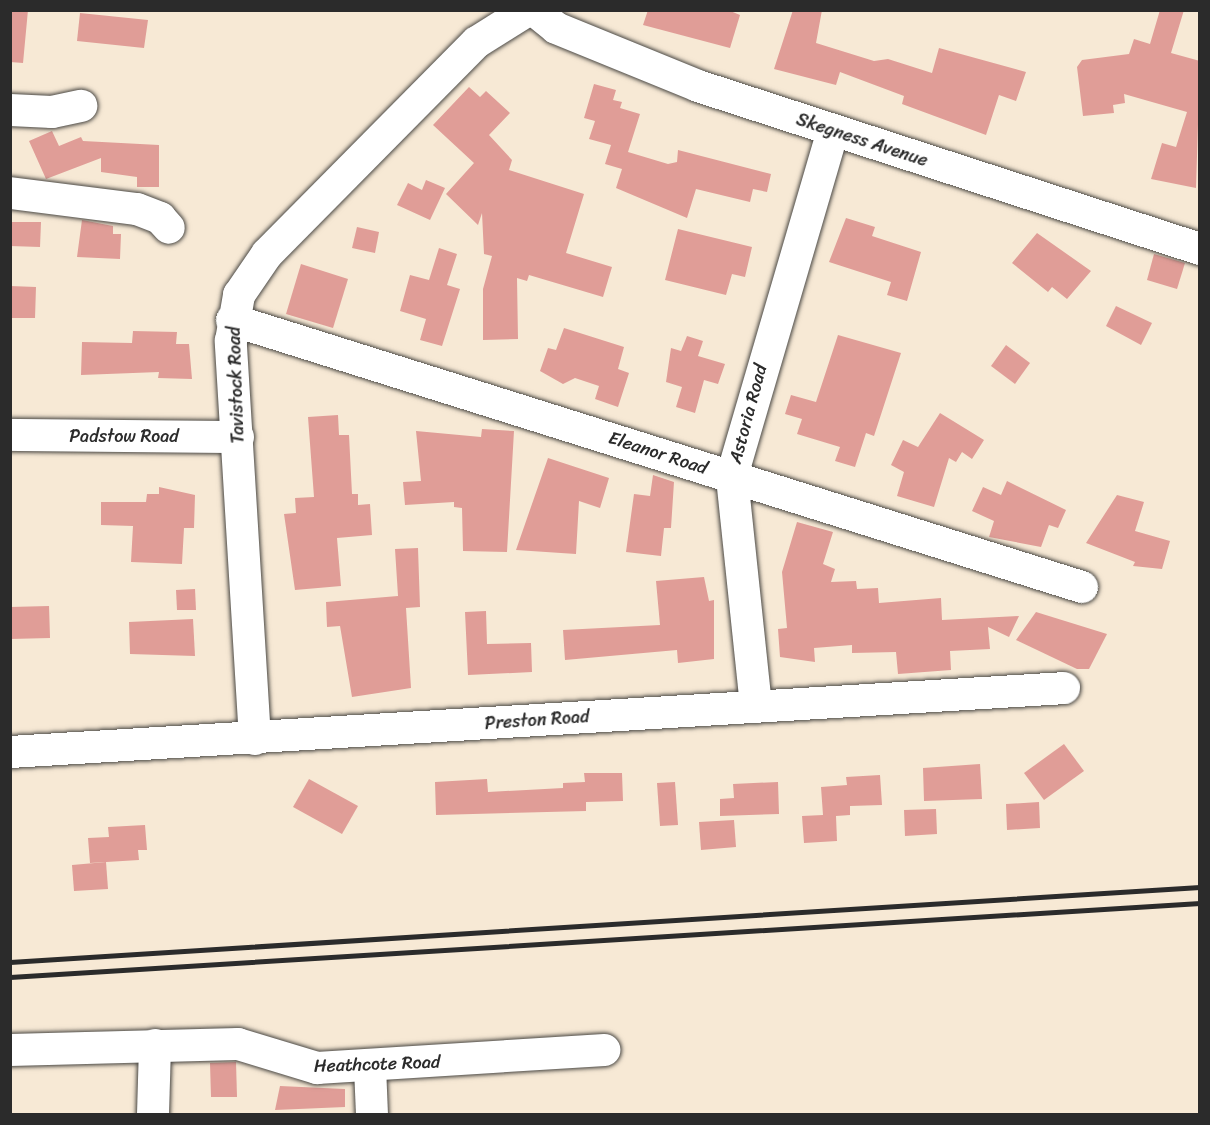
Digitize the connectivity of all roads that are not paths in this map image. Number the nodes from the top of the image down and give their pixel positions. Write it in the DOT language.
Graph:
graph roads {
  1 [pos="528,10"];
  2 [pos="534,10"];
  3 [pos="81,106"];
  4 [pos="10,110"];
  5 [pos="833,130"];
  6 [pos="10,192"];
  7 [pos="169,228"];
  8 [pos="1200,249"];
  9 [pos="232,320"];
  10 [pos="10,435"];
  11 [pos="238,437"];
  12 [pos="732,476"];
  13 [pos="1082,587"];
  14 [pos="1064,688"];
  15 [pos="756,706"];
  16 [pos="255,739"];
  17 [pos="10,752"];
  18 [pos="154,1045"];
  19 [pos="10,1050"];
  20 [pos="604,1050"];
  21 [pos="370,1067"];
  22 [pos="153,1114"];
  23 [pos="372,1114"];
  1 -- 9 [label="street, Tavistock Road"];
  2 -- 5 [label="street, Skegness Avenue"];
  3 -- 4 [label="street"];
  5 -- 8 [label="street, Skegness Avenue"];
  5 -- 12 [label="street, Astoria Road"];
  6 -- 7 [label="street"];
  9 -- 11 [label="street, Tavistock Road"];
  9 -- 12 [label="street, Eleanor Road"];
  10 -- 11 [label="street, Padstow Road"];
  11 -- 16 [label="street, Tavistock Road"];
  12 -- 13 [label="street, Eleanor Road"];
  12 -- 15 [label="street, Astoria Road"];
  14 -- 15 [label="street, Preston Road"];
  15 -- 16 [label="street, Preston Road"];
  16 -- 17 [label="street, Preston Road"];
  18 -- 19 [label="street, Heathcote Road"];
  18 -- 21 [label="street, Heathcote Road"];
  18 -- 22 [label="street"];
  20 -- 21 [label="street, Heathcote Road"];
  21 -- 23 [label="street"];
}
